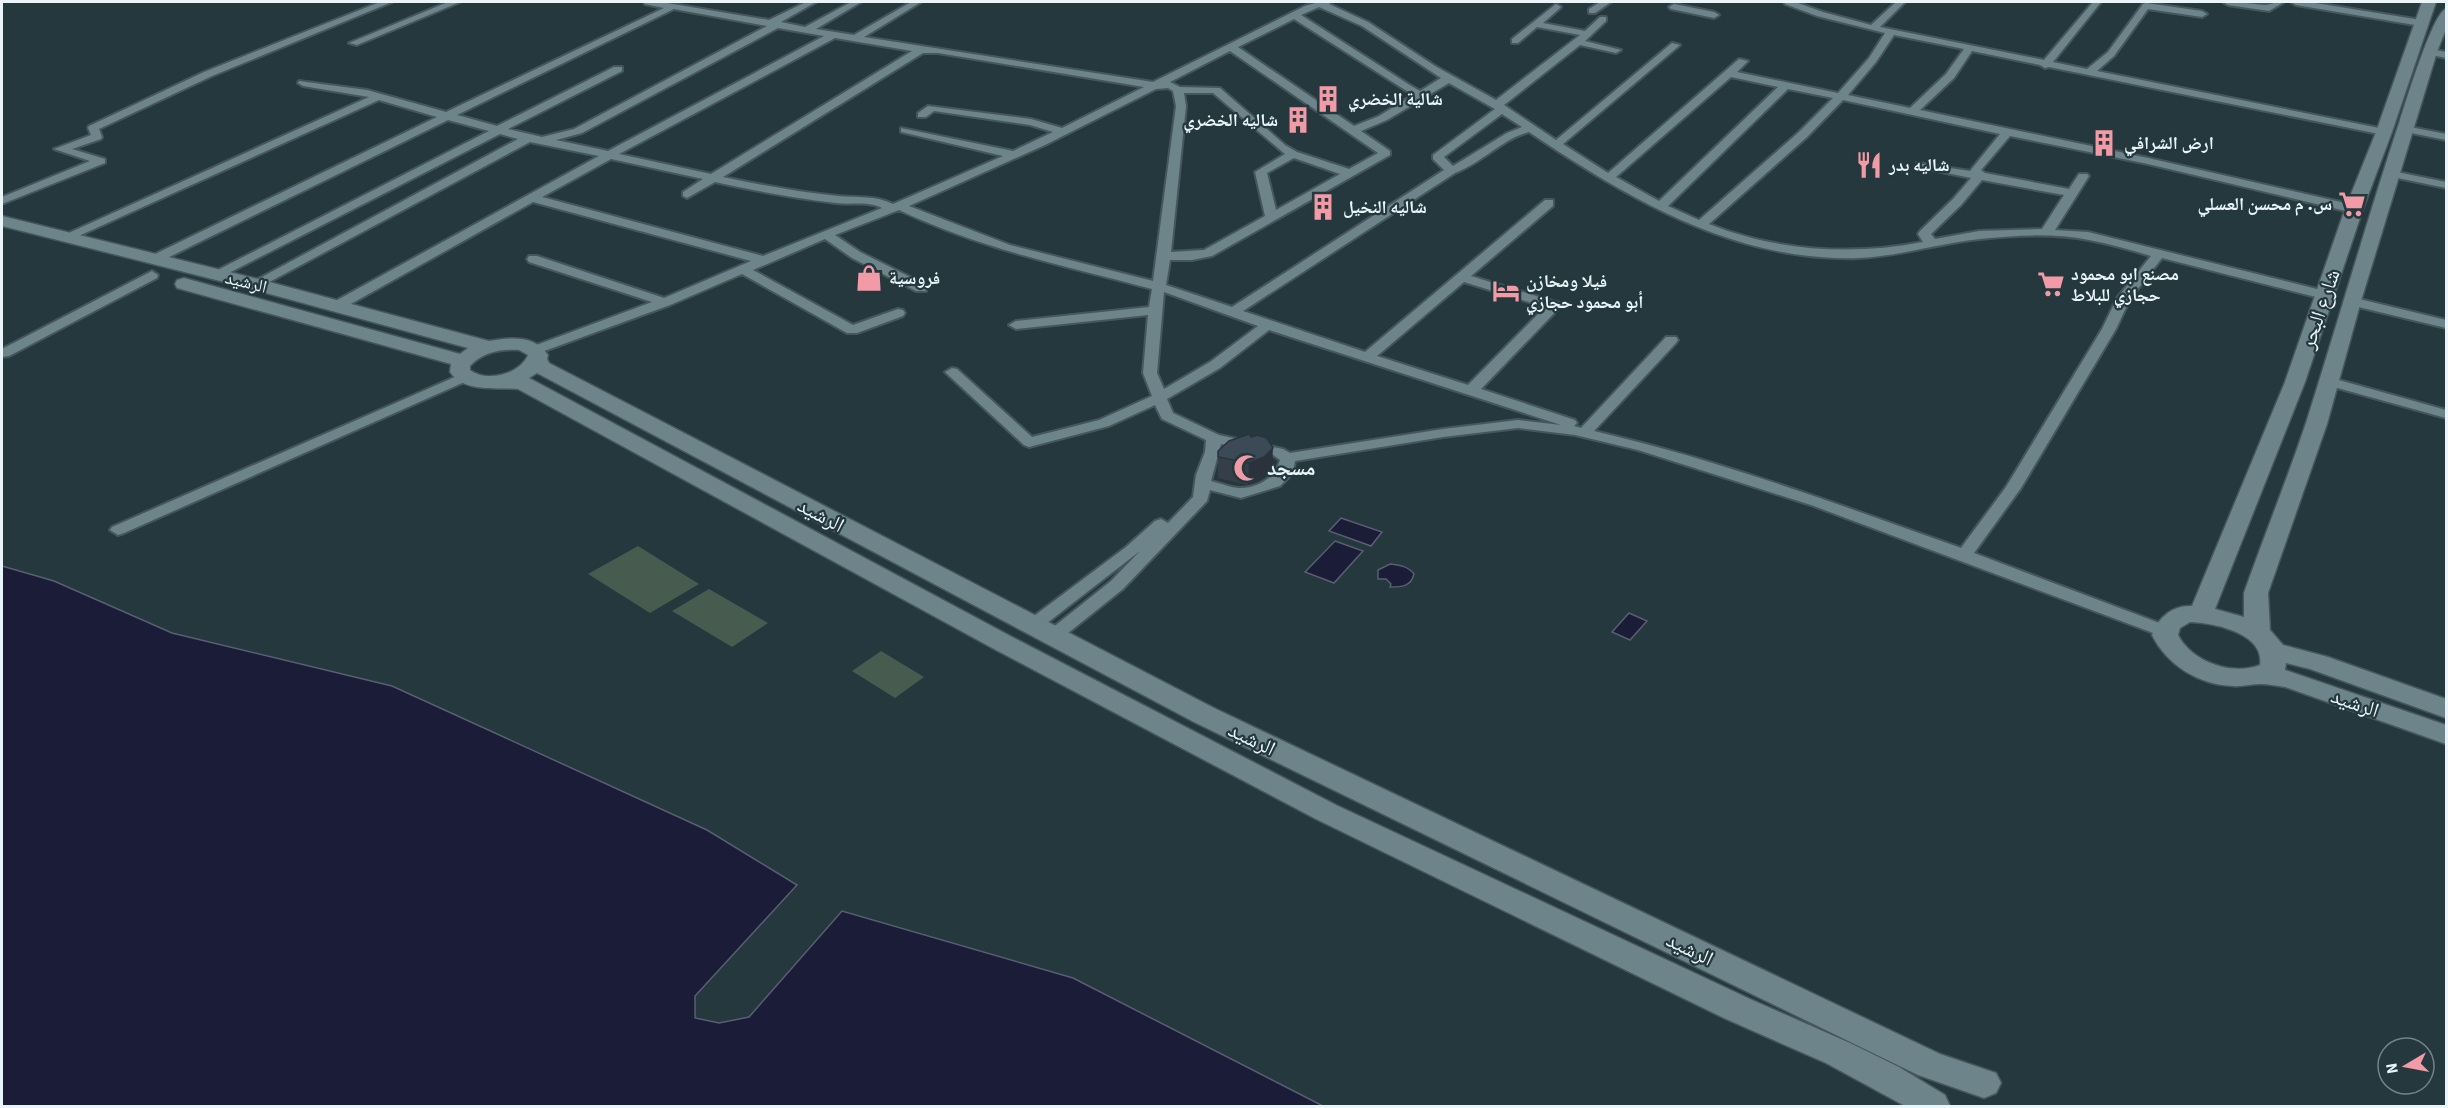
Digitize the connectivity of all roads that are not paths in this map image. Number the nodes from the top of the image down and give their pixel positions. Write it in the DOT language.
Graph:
graph roads {
  1 [pos="387,2"];
  2 [pos="455,2"];
  3 [pos="648,2"];
  4 [pos="812,2"];
  5 [pos="857,2"];
  6 [pos="917,2"];
  7 [pos="1606,2"];
  8 [pos="1788,2"];
  9 [pos="1901,2"];
  10 [pos="2097,2"];
  11 [pos="2228,2"];
  12 [pos="2279,2"];
  13 [pos="2296,2"];
  14 [pos="2429,2"];
  15 [pos="1324,3"];
  16 [pos="672,7"];
  17 [pos="1556,7"];
  18 [pos="1674,7"];
  19 [pos="1593,11"];
  20 [pos="2446,13"];
  21 [pos="1294,15"];
  22 [pos="1714,15"];
  23 [pos="2202,15"];
  24 [pos="1603,19"];
  25 [pos="2421,23"];
  26 [pos="775,24"];
  27 [pos="1536,24"];
  28 [pos="1873,28"];
  29 [pos="808,29"];
  30 [pos="1891,32"];
  31 [pos="835,34"];
  32 [pos="1587,34"];
  33 [pos="856,38"];
  34 [pos="1515,41"];
  35 [pos="1578,42"];
  36 [pos="354,43"];
  37 [pos="1675,45"];
  38 [pos="1231,46"];
  39 [pos="1969,49"];
  40 [pos="921,50"];
  41 [pos="1616,50"];
  42 [pos="2438,54"];
  43 [pos="1743,61"];
  44 [pos="2045,65"];
  45 [pos="618,69"];
  46 [pos="1729,73"];
  47 [pos="2088,73"];
  48 [pos="1449,78"];
  49 [pos="303,83"];
  50 [pos="1786,85"];
  51 [pos="1156,86"];
  52 [pos="1178,90"];
  53 [pos="1420,95"];
  54 [pos="379,96"];
  55 [pos="1842,98"];
  56 [pos="1499,107"];
  57 [pos="1911,113"];
  58 [pos="922,115"];
  59 [pos="447,116"];
  60 [pos="1096,116"];
  61 [pos="1031,122"];
  62 [pos="1532,128"];
  63 [pos="2405,129"];
  64 [pos="499,130"];
  65 [pos="905,130"];
  66 [pos="1353,130"];
  67 [pos="578,131"];
  68 [pos="1062,132"];
  69 [pos="2007,132"];
  70 [pos="2384,132"];
  71 [pos="2446,137"];
  72 [pos="528,138"];
  73 [pos="542,140"];
  74 [pos="1557,144"];
  75 [pos="577,148"];
  76 [pos="1293,154"];
  77 [pos="609,155"];
  78 [pos="1014,155"];
  79 [pos="1921,165"];
  80 [pos="1450,171"];
  81 [pos="1349,173"];
  82 [pos="2392,174"];
  83 [pos="1980,176"];
  84 [pos="2083,176"];
  85 [pos="715,177"];
  86 [pos="1610,177"];
  87 [pos="2446,185"];
  88 [pos="2072,193"];
  89 [pos="687,194"];
  90 [pos="532,198"];
  91 [pos="2,201"];
  92 [pos="1549,203"];
  93 [pos="1662,205"];
  94 [pos="896,208"];
  95 [pos="2354,209"];
  96 [pos="1271,216"];
  97 [pos="2,221"];
  98 [pos="1701,225"];
  99 [pos="2048,233"];
  100 [pos="826,234"];
  101 [pos="2,237"];
  102 [pos="68,237"];
  103 [pos="2342,241"];
  104 [pos="1931,243"];
  105 [pos="2368,247"];
  106 [pos="2159,254"];
  107 [pos="1164,256"];
  108 [pos="533,259"];
  109 [pos="766,261"];
  110 [pos="153,267"];
  111 [pos="744,270"];
  112 [pos="214,274"];
  113 [pos="1462,276"];
  114 [pos="255,284"];
  115 [pos="1158,286"];
  116 [pos="921,288"];
  117 [pos="2324,295"];
  118 [pos="2351,301"];
  119 [pos="665,302"];
  120 [pos="335,307"];
  121 [pos="1155,310"];
  122 [pos="1234,311"];
  123 [pos="898,313"];
  124 [pos="2446,324"];
  125 [pos="1016,325"];
  126 [pos="1267,325"];
  127 [pos="1671,340"];
  128 [pos="489,347"];
  129 [pos="4,353"];
  130 [pos="537,355"];
  131 [pos="1367,357"];
  132 [pos="464,369"];
  133 [pos="952,372"];
  134 [pos="501,381"];
  135 [pos="2328,381"];
  136 [pos="1471,391"];
  137 [pos="1159,397"];
  138 [pos="2446,414"];
  139 [pos="1588,429"];
  140 [pos="1214,438"];
  141 [pos="1642,447"];
  142 [pos="1288,458"];
  143 [pos="1203,484"];
  144 [pos="118,530"];
  145 [pos="1964,555"];
  146 [pos="2201,614"];
  147 [pos="1042,631"];
  148 [pos="2164,632"];
  149 [pos="2265,642"];
  150 [pos="2263,676"];
  151 [pos="2446,709"];
  152 [pos="2446,735"];
  153 [pos="1984,1083"];
  154 [pos="1933,1107"];
  1 -- 91 [label="street"];
  2 -- 36 [label="street"];
  3 -- 16 [label="street"];
  4 -- 26 [label="street"];
  5 -- 29 [label="street"];
  6 -- 33 [label="street"];
  7 -- 19 [label="street"];
  8 -- 28 [label="street"];
  9 -- 28 [label="street"];
  10 -- 44 [label="street"];
  11 -- 12 [label="street"];
  13 -- 25 [label="street"];
  14 -- 25 [label="main road, شارع البحر"];
  15 -- 21 [label="street"];
  15 -- 48 [label="street"];
  16 -- 26 [label="street"];
  16 -- 59 [label="street"];
  17 -- 27 [label="street"];
  18 -- 22 [label="street"];
  20 -- 42 [label="main road, شارع البحر"];
  21 -- 38 [label="street"];
  21 -- 53 [label="street"];
  23 -- 47 [label="street"];
  24 -- 32 [label="street"];
  25 -- 70 [label="main road, شارع البحر"];
  26 -- 29 [label="street"];
  26 -- 67 [label="street"];
  27 -- 32 [label="street"];
  27 -- 34 [label="street"];
  28 -- 30 [label="street"];
  29 -- 31 [label="street"];
  30 -- 39 [label="street"];
  30 -- 55 [label="street"];
  31 -- 33 [label="street"];
  31 -- 77 [label="street"];
  32 -- 35 [label="street"];
  33 -- 40 [label="street"];
  35 -- 41 [label="street"];
  35 -- 56 [label="street"];
  37 -- 74 [label="street"];
  38 -- 51 [label="street"];
  38 -- 66 [label="street"];
  39 -- 44 [label="street"];
  39 -- 57 [label="street"];
  40 -- 51 [label="street"];
  40 -- 85 [label="street"];
  42 -- 63 [label="main road, شارع البحر"];
  43 -- 46 [label="street"];
  44 -- 47 [label="street"];
  45 -- 64 [label="street"];
  46 -- 50 [label="street"];
  46 -- 86 [label="street"];
  47 -- 70 [label="street"];
  48 -- 53 [label="street"];
  48 -- 56 [label="street"];
  49 -- 54 [label="street"];
  50 -- 55 [label="street"];
  50 -- 93 [label="street"];
  51 -- 52 [label="street"];
  51 -- 60 [label="street"];
  52 -- 76 [label="street"];
  52 -- 107 [label="street"];
  53 -- 66 [label="street"];
  54 -- 59 [label="street"];
  54 -- 102 [label="street"];
  55 -- 57 [label="street"];
  55 -- 98 [label="street"];
  56 -- 62 [label="street"];
  56 -- 80 [label="street"];
  57 -- 69 [label="street"];
  58 -- 61 [label="street"];
  59 -- 64 [label="street"];
  59 -- 110 [label="street"];
  60 -- 61 [label="street"];
  60 -- 68 [label="street"];
  61 -- 68 [label="street"];
  62 -- 74 [label="street"];
  62 -- 80 [label="street"];
  63 -- 71 [label="street"];
  63 -- 82 [label="main road, شارع البحر"];
  64 -- 72 [label="street"];
  64 -- 112 [label="street"];
  65 -- 78 [label="street"];
  66 -- 81 [label="street"];
  67 -- 73 [label="street"];
  67 -- 75 [label="street"];
  68 -- 78 [label="street"];
  69 -- 83 [label="street"];
  69 -- 95 [label="street"];
  70 -- 95 [label="main road, شارع البحر"];
  72 -- 73 [label="street"];
  72 -- 114 [label="street"];
  73 -- 75 [label="street"];
  74 -- 86 [label="street"];
  75 -- 77 [label="street"];
  76 -- 81 [label="street"];
  76 -- 96 [label="street"];
  77 -- 85 [label="street"];
  77 -- 90 [label="street"];
  78 -- 94 [label="street"];
  79 -- 83 [label="street"];
  80 -- 122 [label="street"];
  81 -- 96 [label="street"];
  82 -- 87 [label="street"];
  82 -- 105 [label="main road, شارع البحر"];
  83 -- 88 [label="street"];
  83 -- 104 [label="street"];
  84 -- 88 [label="street"];
  85 -- 89 [label="street"];
  85 -- 94 [label="street"];
  86 -- 93 [label="street"];
  88 -- 99 [label="street"];
  90 -- 109 [label="street"];
  90 -- 120 [label="street"];
  92 -- 113 [label="street"];
  93 -- 98 [label="street"];
  94 -- 100 [label="street"];
  94 -- 115 [label="street"];
  95 -- 103 [label="main road, شارع البحر"];
  96 -- 107 [label="street"];
  97 -- 102 [label="main road, الرشيد"];
  98 -- 104 [label="street"];
  99 -- 104 [label="street"];
  99 -- 106 [label="street"];
  100 -- 109 [label="street"];
  100 -- 116 [label="street"];
  101 -- 110 [label="main road, الرشيد"];
  102 -- 110 [label="main road, الرشيد"];
  103 -- 105 [label="main road"];
  103 -- 117 [label="main road, شارع البحر"];
  105 -- 118 [label="main road, شارع البحر"];
  106 -- 117 [label="street"];
  106 -- 145 [label="street"];
  107 -- 115 [label="street"];
  108 -- 119 [label="street"];
  109 -- 111 [label="street"];
  110 -- 112 [label="main road, الرشيد"];
  110 -- 129 [label="street"];
  110 -- 132 [label="main road, الرشيد"];
  111 -- 119 [label="street"];
  111 -- 123 [label="street"];
  112 -- 114 [label="main road, الرشيد"];
  113 -- 131 [label="street"];
  113 -- 136 [label="street"];
  114 -- 120 [label="main road, الرشيد"];
  115 -- 121 [label="street"];
  115 -- 122 [label="street"];
  117 -- 146 [label="main road, شارع البحر"];
  118 -- 124 [label="street"];
  118 -- 135 [label="main road, شارع البحر"];
  119 -- 130 [label="street"];
  120 -- 128 [label="main road, الرشيد"];
  121 -- 125 [label="street"];
  121 -- 137 [label="street"];
  122 -- 126 [label="street"];
  126 -- 131 [label="street"];
  126 -- 137 [label="street"];
  127 -- 139 [label="street"];
  128 -- 130 [label="main road"];
  128 -- 132 [label="main road"];
  130 -- 134 [label="main road"];
  130 -- 147 [label="main road, الرشيد"];
  131 -- 136 [label="street"];
  132 -- 134 [label="main road, الرشيد"];
  132 -- 144 [label="street"];
  133 -- 137 [label="street"];
  134 -- 154 [label="main road, الرشيد"];
  135 -- 138 [label="street"];
  135 -- 149 [label="main road, شارع البحر"];
  136 -- 139 [label="street"];
  137 -- 140 [label="street"];
  139 -- 141 [label="street"];
  140 -- 142 [label="street"];
  140 -- 143 [label="street"];
  141 -- 142 [label="street"];
  141 -- 145 [label="street"];
  142 -- 143 [label="street"];
  143 -- 147 [label="street"];
  145 -- 148 [label="street"];
  146 -- 148 [label="main road"];
  146 -- 149 [label="main road, الرشيد"];
  147 -- 153 [label="main road, الرشيد"];
  148 -- 150 [label="main road, الرشيد"];
  149 -- 150 [label="main road"];
  149 -- 151 [label="main road, الرشيد"];
  150 -- 152 [label="main road, الرشيد"];
}
